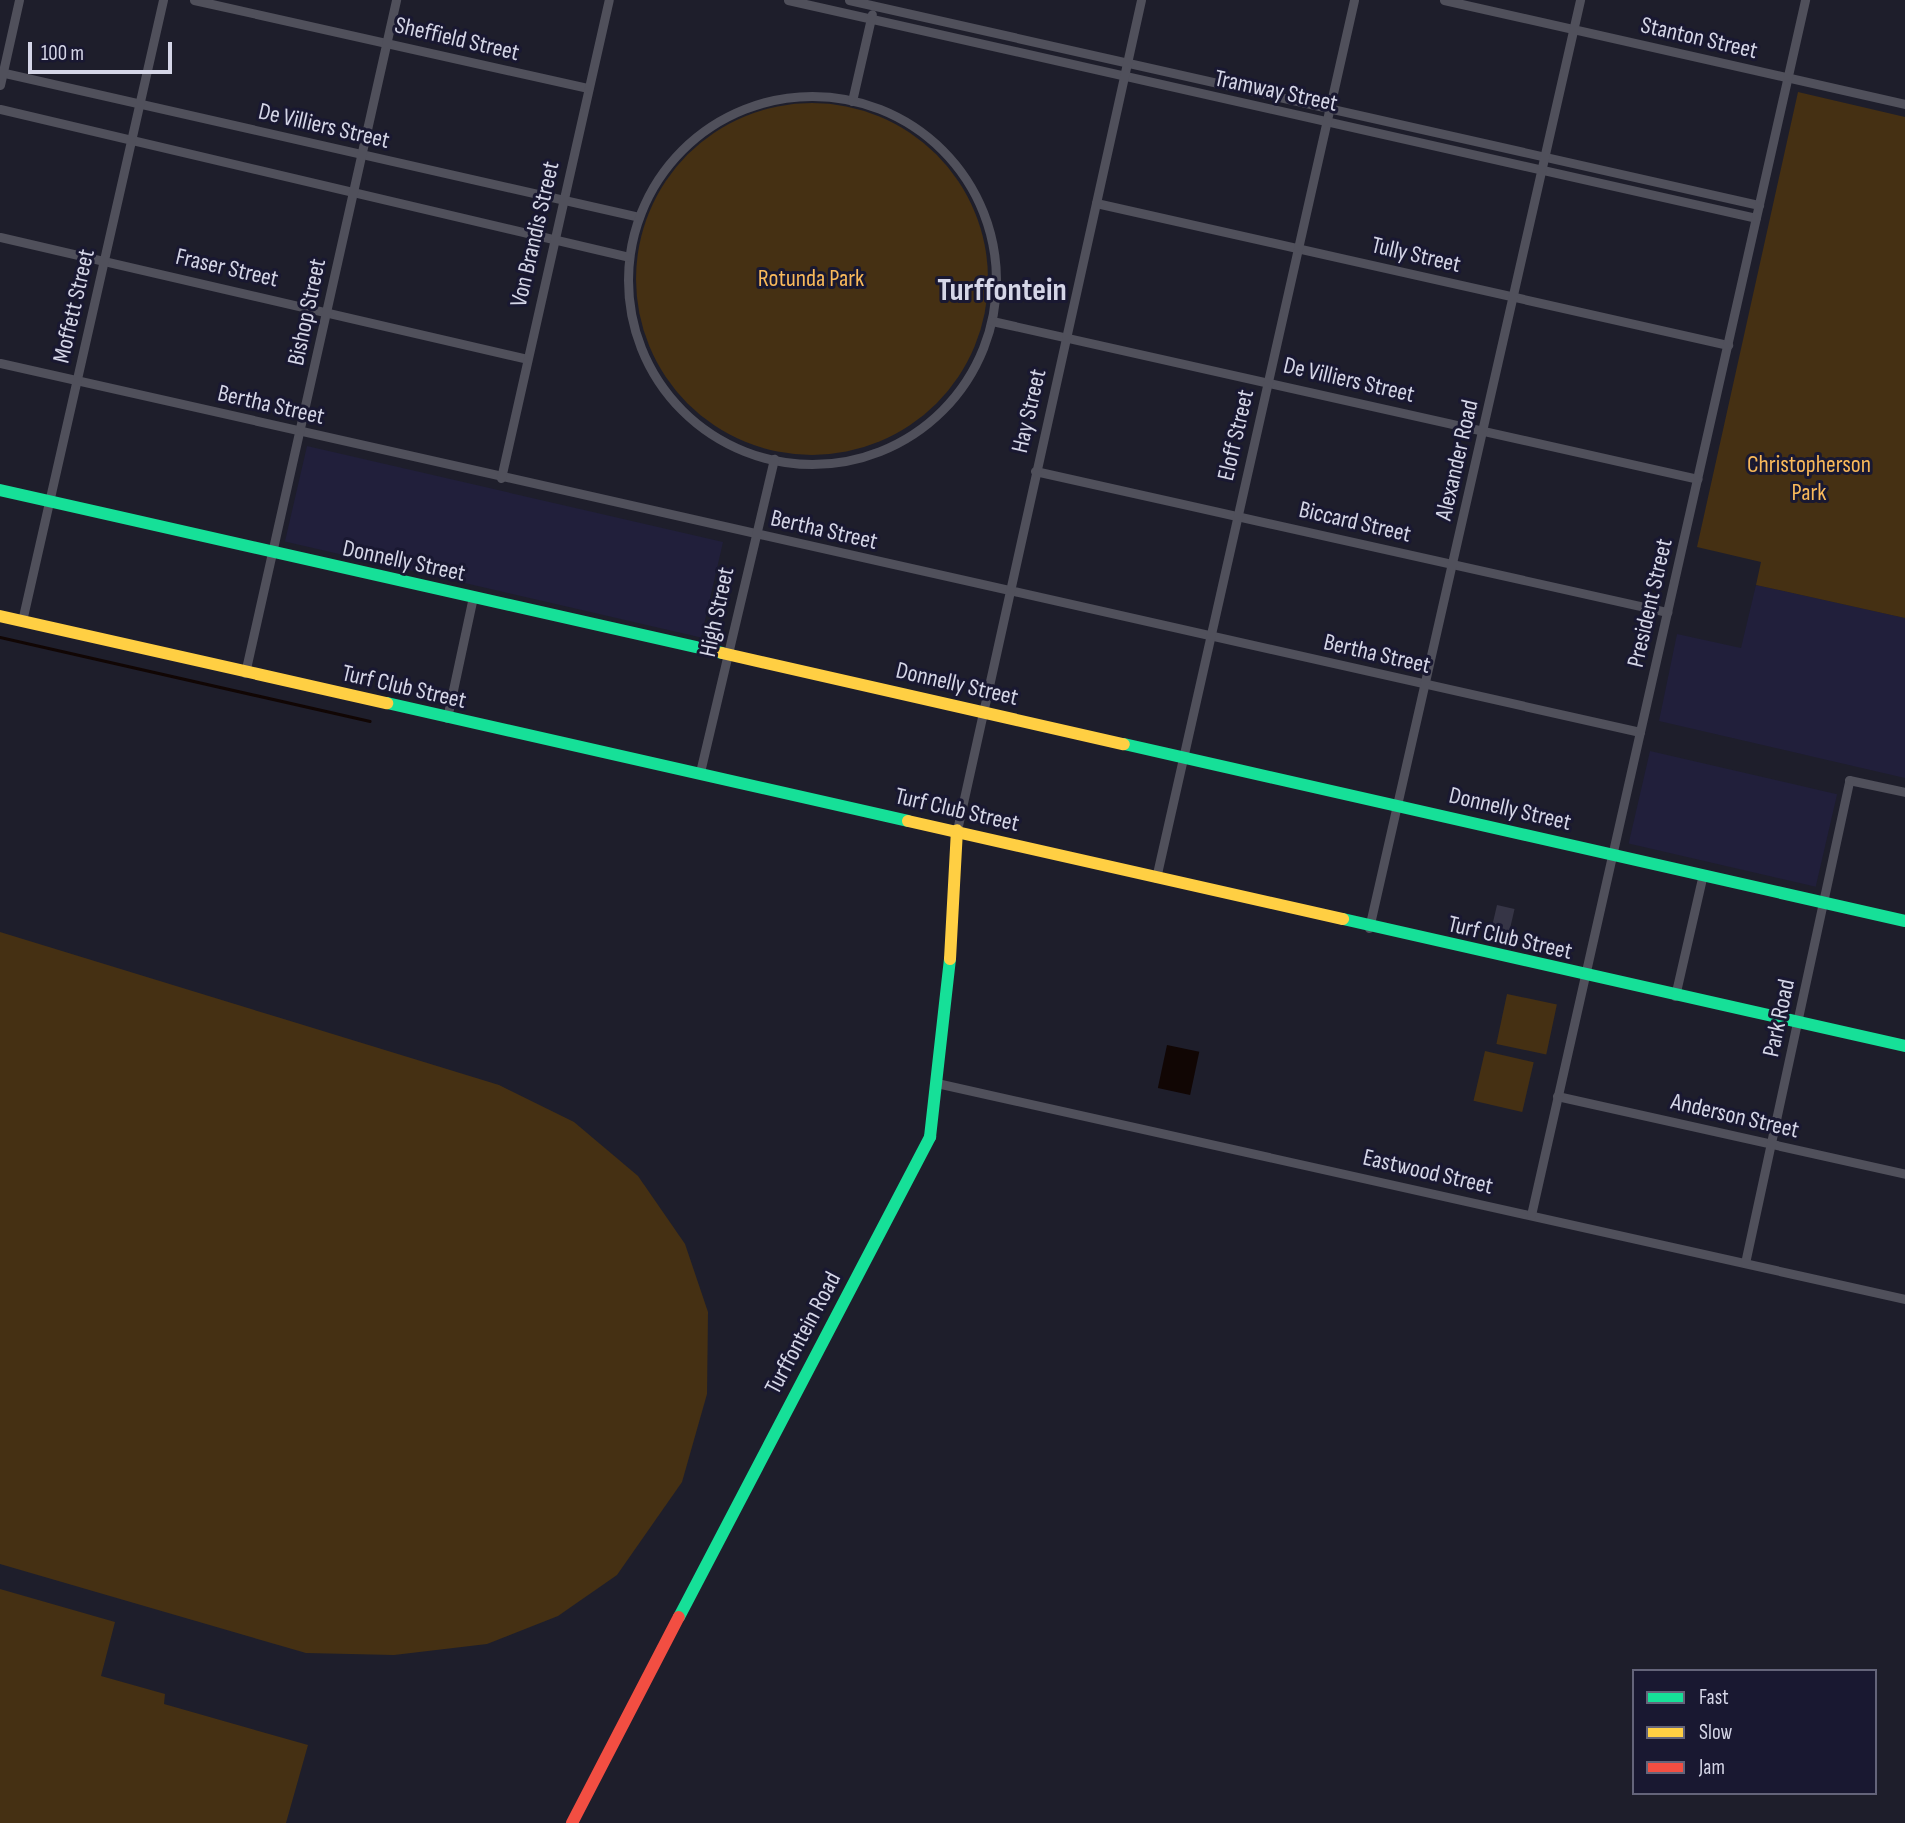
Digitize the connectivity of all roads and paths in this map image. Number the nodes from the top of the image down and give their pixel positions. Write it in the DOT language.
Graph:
graph roads {
  1 [pos="19,0"];
  2 [pos="163,0"];
  3 [pos="194,0"];
  4 [pos="396,0"];
  5 [pos="608,0"];
  6 [pos="792,0"];
  7 [pos="849,0"];
  8 [pos="1141,0"];
  9 [pos="1354,0"];
  10 [pos="1444,0"];
  11 [pos="1580,0"];
  12 [pos="1805,0"];
  13 [pos="875,3"];
  14 [pos="871,18"];
  15 [pos="1574,29"];
  16 [pos="995,33"];
  17 [pos="387,42"];
  18 [pos="991,46"];
  19 [pos="1128,63"];
  20 [pos="2,72"];
  21 [pos="1125,77"];
  22 [pos="1789,78"];
  23 [pos="0,85"];
  24 [pos="1226,85"];
  25 [pos="588,88"];
  26 [pos="1223,99"];
  27 [pos="852,101"];
  28 [pos="140,103"];
  29 [pos="1905,104"];
  30 [pos="1330,108"];
  31 [pos="0,109"];
  32 [pos="1327,121"];
  33 [pos="132,141"];
  34 [pos="362,155"];
  35 [pos="1544,157"];
  36 [pos="1541,170"];
  37 [pos="1653,181"];
  38 [pos="354,191"];
  39 [pos="1649,195"];
  40 [pos="564,200"];
  41 [pos="1096,203"];
  42 [pos="1759,205"];
  43 [pos="639,217"];
  44 [pos="1756,218"];
  45 [pos="0,237"];
  46 [pos="556,239"];
  47 [pos="1300,248"];
  48 [pos="629,257"];
  49 [pos="103,260"];
  50 [pos="1514,297"];
  51 [pos="327,310"];
  52 [pos="992,321"];
  53 [pos="1065,336"];
  54 [pos="1728,345"];
  55 [pos="527,359"];
  56 [pos="0,363"];
  57 [pos="76,381"];
  58 [pos="1268,382"];
  59 [pos="300,431"];
  60 [pos="1483,431"];
  61 [pos="774,460"];
  62 [pos="1035,471"];
  63 [pos="501,478"];
  64 [pos="1698,479"];
  65 [pos="0,490"];
  66 [pos="48,501"];
  67 [pos="1237,516"];
  68 [pos="754,534"];
  69 [pos="272,553"];
  70 [pos="1452,564"];
  71 [pos="1008,590"];
  72 [pos="473,597"];
  73 [pos="1667,612"];
  74 [pos="0,616"];
  75 [pos="22,621"];
  76 [pos="1210,636"];
  77 [pos="727,654"];
  78 [pos="245,673"];
  79 [pos="1425,685"];
  80 [pos="982,711"];
  81 [pos="447,718"];
  82 [pos="1640,732"];
  83 [pos="1184,757"];
  84 [pos="700,772"];
  85 [pos="1905,792"];
  86 [pos="1398,805"];
  87 [pos="957,830"];
  88 [pos="1614,854"];
  89 [pos="1703,874"];
  90 [pos="1156,878"];
  91 [pos="1824,902"];
  92 [pos="1905,920"];
  93 [pos="1370,928"];
  94 [pos="1586,977"];
  95 [pos="1675,996"];
  96 [pos="1797,1024"];
  97 [pos="1905,1046"];
  98 [pos="942,1084"];
  99 [pos="1557,1096"];
  100 [pos="1771,1143"];
  101 [pos="1905,1174"];
  102 [pos="1531,1215"];
  103 [pos="1745,1263"];
  104 [pos="1905,1299"];
  105 [pos="572,1823"];
  1 -- 20 [label="street"];
  2 -- 28 [label="street, Moffett Street"];
  3 -- 17 [label="street, Sheffield Street"];
  4 -- 17 [label="street, Bishop Street"];
  5 -- 25 [label="street, Von Brandis Street"];
  6 -- 14 [label="street, Tramway Street"];
  7 -- 13 [label="street, Tramway Street"];
  8 -- 19 [label="street, Hay Street"];
  9 -- 30 [label="street, Eloff Street"];
  10 -- 15 [label="street, Stanton Street"];
  11 -- 15 [label="street, Alexander Road"];
  12 -- 22 [label="street, President Street"];
  13 -- 14 [label="street"];
  13 -- 16 [label="street, Tramway Street"];
  14 -- 18 [label="street, Tramway Street"];
  14 -- 27 [label="street"];
  15 -- 22 [label="street, Stanton Street"];
  15 -- 35 [label="street, Alexander Road"];
  16 -- 18 [label="street"];
  16 -- 19 [label="street, Tramway Street"];
  17 -- 25 [label="street, Sheffield Street"];
  17 -- 34 [label="street, Bishop Street"];
  18 -- 21 [label="street, Tramway Street"];
  19 -- 21 [label="street, Hay Street"];
  19 -- 24 [label="street, Tramway Street"];
  20 -- 23 [label="street"];
  20 -- 28 [label="street, De Villiers Street"];
  21 -- 26 [label="street, Tramway Street"];
  21 -- 41 [label="street, Hay Street"];
  22 -- 29 [label="street, Stanton Street"];
  22 -- 42 [label="street, President Street"];
  24 -- 26 [label="street"];
  24 -- 30 [label="street, Tramway Street"];
  25 -- 40 [label="street, Von Brandis Street"];
  26 -- 32 [label="street, Tramway Street"];
  27 -- 43 [label="street"];
  27 -- 52 [label="street"];
  28 -- 33 [label="street, Moffett Street"];
  28 -- 34 [label="street, De Villiers Street"];
  30 -- 32 [label="street, Eloff Street"];
  30 -- 35 [label="street, Tramway Street"];
  31 -- 33 [label="street"];
  32 -- 36 [label="street, Tramway Street"];
  32 -- 47 [label="street, Eloff Street"];
  33 -- 38 [label="street"];
  33 -- 49 [label="street, Moffett Street"];
  34 -- 38 [label="street, Bishop Street"];
  34 -- 40 [label="street, De Villiers Street"];
  35 -- 36 [label="street, Alexander Road"];
  35 -- 37 [label="street, Tramway Street"];
  36 -- 39 [label="street, Tramway Street"];
  36 -- 50 [label="street, Alexander Road"];
  37 -- 39 [label="street"];
  37 -- 42 [label="street, Tramway Street"];
  38 -- 46 [label="street"];
  38 -- 51 [label="street, Bishop Street"];
  39 -- 44 [label="street, Tramway Street"];
  40 -- 43 [label="street, De Villiers Street"];
  40 -- 46 [label="street, Von Brandis Street"];
  41 -- 47 [label="street, Tully Street"];
  41 -- 53 [label="street, Hay Street"];
  42 -- 44 [label="street, President Street"];
  43 -- 48 [label="street"];
  44 -- 54 [label="street, President Street"];
  45 -- 49 [label="street, Fraser Street"];
  46 -- 48 [label="street"];
  46 -- 55 [label="street, Von Brandis Street"];
  47 -- 50 [label="street, Tully Street"];
  47 -- 58 [label="street, Eloff Street"];
  48 -- 61 [label="street"];
  49 -- 51 [label="street, Fraser Street"];
  49 -- 57 [label="street, Moffett Street"];
  50 -- 54 [label="street, Tully Street"];
  50 -- 60 [label="street, Alexander Road"];
  51 -- 55 [label="street, Fraser Street"];
  51 -- 59 [label="street, Bishop Street"];
  52 -- 53 [label="street, De Villiers Street"];
  52 -- 61 [label="street"];
  53 -- 58 [label="street, De Villiers Street"];
  53 -- 62 [label="street, Hay Street"];
  54 -- 64 [label="street, President Street"];
  55 -- 63 [label="street, Von Brandis Street"];
  56 -- 57 [label="street, Bertha Street"];
  57 -- 59 [label="street, Bertha Street"];
  57 -- 66 [label="street, Moffett Street"];
  58 -- 60 [label="street, De Villiers Street"];
  58 -- 67 [label="street, Eloff Street"];
  59 -- 63 [label="street, Bertha Street"];
  59 -- 69 [label="street, Bishop Street"];
  60 -- 64 [label="street, De Villiers Street"];
  60 -- 70 [label="street, Alexander Road"];
  61 -- 68 [label="street, High Street"];
  62 -- 67 [label="street, Biccard Street"];
  62 -- 71 [label="street, Hay Street"];
  63 -- 68 [label="street, Bertha Street"];
  64 -- 73 [label="street, President Street"];
  65 -- 66 [label="street, Donnelly Street"];
  66 -- 69 [label="street, Donnelly Street"];
  66 -- 75 [label="street, Moffett Street"];
  67 -- 70 [label="street, Biccard Street"];
  67 -- 76 [label="street, Eloff Street"];
  68 -- 71 [label="street, Bertha Street"];
  68 -- 77 [label="street, High Street"];
  69 -- 72 [label="street, Donnelly Street"];
  69 -- 78 [label="street, Bishop Street"];
  70 -- 73 [label="street, Biccard Street"];
  70 -- 79 [label="street, Alexander Road"];
  71 -- 76 [label="street, Bertha Street"];
  71 -- 80 [label="street, Hay Street"];
  72 -- 77 [label="street, Donnelly Street"];
  72 -- 81 [label="street"];
  73 -- 82 [label="street, President Street"];
  74 -- 75 [label="street, Turf Club Street"];
  75 -- 78 [label="street, Turf Club Street"];
  76 -- 79 [label="street, Bertha Street"];
  76 -- 83 [label="street, Eloff Street"];
  77 -- 80 [label="street, Donnelly Street"];
  77 -- 84 [label="street, High Street"];
  78 -- 81 [label="street, Turf Club Street"];
  79 -- 82 [label="street, Bertha Street"];
  79 -- 86 [label="street, Alexander Road"];
  80 -- 83 [label="street, Donnelly Street"];
  80 -- 87 [label="street, Hay Street"];
  81 -- 84 [label="street, Turf Club Street"];
  82 -- 88 [label="street, President Street"];
  83 -- 86 [label="street, Donnelly Street"];
  83 -- 90 [label="street, Eloff Street"];
  84 -- 87 [label="street, Turf Club Street"];
  85 -- 91 [label="street, Park Road"];
  86 -- 88 [label="street, Donnelly Street"];
  86 -- 93 [label="street, Alexander Road"];
  87 -- 90 [label="street, Turf Club Street"];
  87 -- 98 [label="street, Turffontein Road"];
  88 -- 89 [label="street, Donnelly Street"];
  88 -- 94 [label="street, President Street"];
  89 -- 91 [label="street, Donnelly Street"];
  89 -- 95 [label="street"];
  90 -- 93 [label="street, Turf Club Street"];
  91 -- 92 [label="street, Donnelly Street"];
  91 -- 96 [label="street, Park Road"];
  93 -- 94 [label="street, Turf Club Street"];
  94 -- 95 [label="street, Turf Club Street"];
  94 -- 99 [label="street, President Street"];
  95 -- 96 [label="street, Turf Club Street"];
  96 -- 97 [label="street, Turf Club Street"];
  96 -- 100 [label="street, Park Road"];
  98 -- 102 [label="street, Eastwood Street"];
  98 -- 105 [label="street, Turffontein Road"];
  99 -- 100 [label="street, Anderson Street"];
  99 -- 102 [label="street, President Street"];
  100 -- 101 [label="street, Anderson Street"];
  100 -- 103 [label="street, Park Road"];
  102 -- 103 [label="street, Eastwood Street"];
  103 -- 104 [label="street, Eastwood Street"];
}
